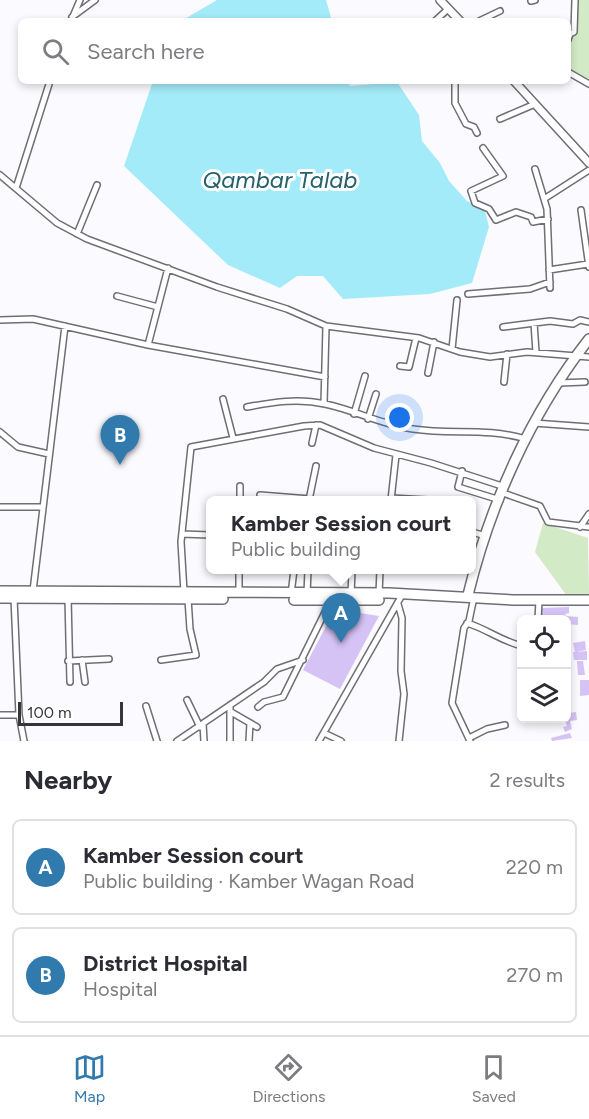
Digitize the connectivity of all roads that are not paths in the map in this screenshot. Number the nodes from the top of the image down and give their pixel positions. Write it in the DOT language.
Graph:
graph roads {
  1 [pos="80,0"];
  2 [pos="95,0"];
  3 [pos="440,0"];
  4 [pos="575,0"];
  5 [pos="448,9"];
  6 [pos="501,10"];
  7 [pos="72,18"];
  8 [pos="73,18"];
  9 [pos="438,18"];
  10 [pos="457,18"];
  11 [pos="485,18"];
  12 [pos="571,34"];
  13 [pos="571,74"];
  14 [pos="49,84"];
  15 [pos="456,84"];
  16 [pos="517,84"];
  17 [pos="589,84"];
  18 [pos="535,104"];
  19 [pos="500,119"];
  20 [pos="477,133"];
  21 [pos="483,148"];
  22 [pos="589,163"];
  23 [pos="535,169"];
  24 [pos="589,170"];
  25 [pos="0,175"];
  26 [pos="97,185"];
  27 [pos="16,188"];
  28 [pos="544,199"];
  29 [pos="581,210"];
  30 [pos="548,219"];
  31 [pos="77,234"];
  32 [pos="589,266"];
  33 [pos="168,268"];
  34 [pos="549,270"];
  35 [pos="468,294"];
  36 [pos="117,296"];
  37 [pos="457,300"];
  38 [pos="158,307"];
  39 [pos="0,320"];
  40 [pos="589,322"];
  41 [pos="534,323"];
  42 [pos="64,326"];
  43 [pos="326,326"];
  44 [pos="503,327"];
  45 [pos="416,338"];
  46 [pos="589,339"];
  47 [pos="434,342"];
  48 [pos="148,345"];
  49 [pos="452,349"];
  50 [pos="536,352"];
  51 [pos="507,354"];
  52 [pos="576,356"];
  53 [pos="589,357"];
  54 [pos="400,366"];
  55 [pos="428,373"];
  56 [pos="364,376"];
  57 [pos="325,377"];
  58 [pos="504,382"];
  59 [pos="585,382"];
  60 [pos="559,383"];
  61 [pos="376,394"];
  62 [pos="223,399"];
  63 [pos="324,404"];
  64 [pos="248,407"];
  65 [pos="354,414"];
  66 [pos="368,419"];
  67 [pos="532,423"];
  68 [pos="316,425"];
  69 [pos="589,427"];
  70 [pos="0,432"];
  71 [pos="233,438"];
  72 [pos="526,439"];
  73 [pos="312,443"];
  74 [pos="49,454"];
  75 [pos="396,455"];
  76 [pos="316,466"];
  77 [pos="462,471"];
  78 [pos="240,486"];
  79 [pos="502,493"];
  80 [pos="260,495"];
  81 [pos="240,496"];
  82 [pos="270,496"];
  83 [pos="311,496"];
  84 [pos="391,496"];
  85 [pos="0,507"];
  86 [pos="42,507"];
  87 [pos="589,514"];
  88 [pos="580,527"];
  89 [pos="589,527"];
  90 [pos="476,533"];
  91 [pos="182,534"];
  92 [pos="206,535"];
  93 [pos="486,536"];
  94 [pos="239,574"];
  95 [pos="294,574"];
  96 [pos="308,574"];
  97 [pos="352,574"];
  98 [pos="380,574"];
  99 [pos="0,591"];
  100 [pos="33,591"];
  101 [pos="239,593"];
  102 [pos="291,594"];
  103 [pos="307,594"];
  104 [pos="351,594"];
  105 [pos="379,594"];
  106 [pos="186,595"];
  107 [pos="471,596"];
  108 [pos="0,598"];
  109 [pos="14,598"];
  110 [pos="68,598"];
  111 [pos="331,600"];
  112 [pos="400,600"];
  113 [pos="539,600"];
  114 [pos="589,600"];
  115 [pos="538,615"];
  116 [pos="467,623"];
  117 [pos="517,645"];
  118 [pos="109,659"];
  119 [pos="82,660"];
  120 [pos="161,660"];
  121 [pos="303,660"];
  122 [pos="68,661"];
  123 [pos="70,682"];
  124 [pos="85,682"];
  125 [pos="187,700"];
  126 [pos="146,706"];
  127 [pos="258,707"];
  128 [pos="231,709"];
  129 [pos="0,715"];
  130 [pos="20,715"];
  131 [pos="250,723"];
  132 [pos="505,725"];
  133 [pos="201,726"];
  134 [pos="257,727"];
  135 [pos="324,733"];
  136 [pos="469,739"];
  137 [pos="24,741"];
  138 [pos="157,741"];
  139 [pos="177,741"];
  140 [pos="204,741"];
  141 [pos="230,741"];
  142 [pos="249,741"];
  143 [pos="319,741"];
  144 [pos="341,741"];
  145 [pos="399,741"];
  1 -- 7 [label="street"];
  2 -- 8 [label="street"];
  3 -- 5 [label="street"];
  4 -- 12 [label="street"];
  5 -- 9 [label="street"];
  5 -- 10 [label="street"];
  6 -- 11 [label="street"];
  13 -- 17 [label="street"];
  14 -- 27 [label="street"];
  15 -- 20 [label="street"];
  16 -- 18 [label="street"];
  18 -- 19 [label="street"];
  18 -- 22 [label="street"];
  21 -- 30 [label="street"];
  23 -- 28 [label="street"];
  24 -- 28 [label="street"];
  25 -- 27 [label="street"];
  26 -- 31 [label="street"];
  27 -- 31 [label="street"];
  28 -- 30 [label="street"];
  29 -- 32 [label="street"];
  30 -- 34 [label="street"];
  31 -- 33 [label="street"];
  32 -- 34 [label="street"];
  33 -- 38 [label="street"];
  33 -- 43 [label="street"];
  34 -- 35 [label="street"];
  36 -- 38 [label="street"];
  37 -- 49 [label="street"];
  38 -- 48 [label="street"];
  39 -- 42 [label="street"];
  40 -- 41 [label="street"];
  41 -- 44 [label="street"];
  41 -- 50 [label="street"];
  42 -- 48 [label="street"];
  42 -- 74 [label="street"];
  43 -- 45 [label="street"];
  43 -- 57 [label="street"];
  45 -- 47 [label="street"];
  45 -- 54 [label="street"];
  46 -- 52 [label="main road"];
  47 -- 49 [label="street"];
  47 -- 55 [label="street"];
  48 -- 57 [label="street"];
  49 -- 51 [label="street"];
  50 -- 51 [label="street"];
  50 -- 52 [label="street"];
  51 -- 58 [label="street"];
  52 -- 53 [label="street"];
  52 -- 60 [label="main road"];
  56 -- 65 [label="street"];
  57 -- 63 [label="street"];
  59 -- 60 [label="street"];
  60 -- 67 [label="main road"];
  61 -- 66 [label="street"];
  62 -- 71 [label="street"];
  63 -- 64 [label="street"];
  63 -- 65 [label="street"];
  65 -- 66 [label="street"];
  66 -- 72 [label="street"];
  67 -- 69 [label="street"];
  67 -- 72 [label="main road"];
  68 -- 71 [label="street"];
  68 -- 73 [label="street"];
  68 -- 75 [label="street"];
  70 -- 74 [label="street"];
  71 -- 91 [label="street"];
  72 -- 79 [label="main road"];
  74 -- 86 [label="street"];
  75 -- 77 [label="street"];
  75 -- 84 [label="street"];
  76 -- 83 [label="street"];
  77 -- 79 [label="street"];
  77 -- 79 [label="street"];
  78 -- 81 [label="street"];
  79 -- 88 [label="street"];
  79 -- 93 [label="main road"];
  80 -- 82 [label="street"];
  85 -- 86 [label="street"];
  86 -- 100 [label="street"];
  87 -- 88 [label="street"];
  88 -- 89 [label="street"];
  90 -- 93 [label="street"];
  91 -- 92 [label="street"];
  91 -- 106 [label="street"];
  93 -- 107 [label="main road"];
  94 -- 101 [label="street"];
  95 -- 102 [label="street"];
  96 -- 103 [label="street"];
  97 -- 104 [label="street"];
  98 -- 105 [label="street"];
  99 -- 100 [label="main road"];
  100 -- 106 [label="main road"];
  101 -- 102 [label="main road"];
  101 -- 106 [label="main road"];
  102 -- 103 [label="main road"];
  103 -- 104 [label="main road"];
  104 -- 105 [label="main road"];
  105 -- 112 [label="main road"];
  106 -- 110 [label="main road"];
  106 -- 111 [label="main road"];
  106 -- 120 [label="street"];
  107 -- 112 [label="main road"];
  107 -- 113 [label="main road"];
  107 -- 116 [label="street"];
  108 -- 109 [label="main road"];
  109 -- 110 [label="main road"];
  109 -- 130 [label="street"];
  110 -- 122 [label="street"];
  111 -- 112 [label="main road"];
  111 -- 121 [label="street"];
  112 -- 135 [label="street"];
  112 -- 145 [label="street"];
  113 -- 114 [label="main road"];
  113 -- 115 [label="street"];
  116 -- 117 [label="street"];
  116 -- 136 [label="street"];
  118 -- 119 [label="street"];
  119 -- 122 [label="street"];
  119 -- 124 [label="street"];
  121 -- 127 [label="street"];
  121 -- 128 [label="street"];
  122 -- 123 [label="street"];
  125 -- 133 [label="street"];
  126 -- 138 [label="street"];
  128 -- 131 [label="street"];
  128 -- 133 [label="street"];
  128 -- 141 [label="street"];
  129 -- 130 [label="street"];
  130 -- 137 [label="street"];
  131 -- 134 [label="street"];
  131 -- 142 [label="street"];
  132 -- 136 [label="street"];
  133 -- 139 [label="street"];
  133 -- 140 [label="street"];
  135 -- 143 [label="street"];
  135 -- 144 [label="street"];
}
